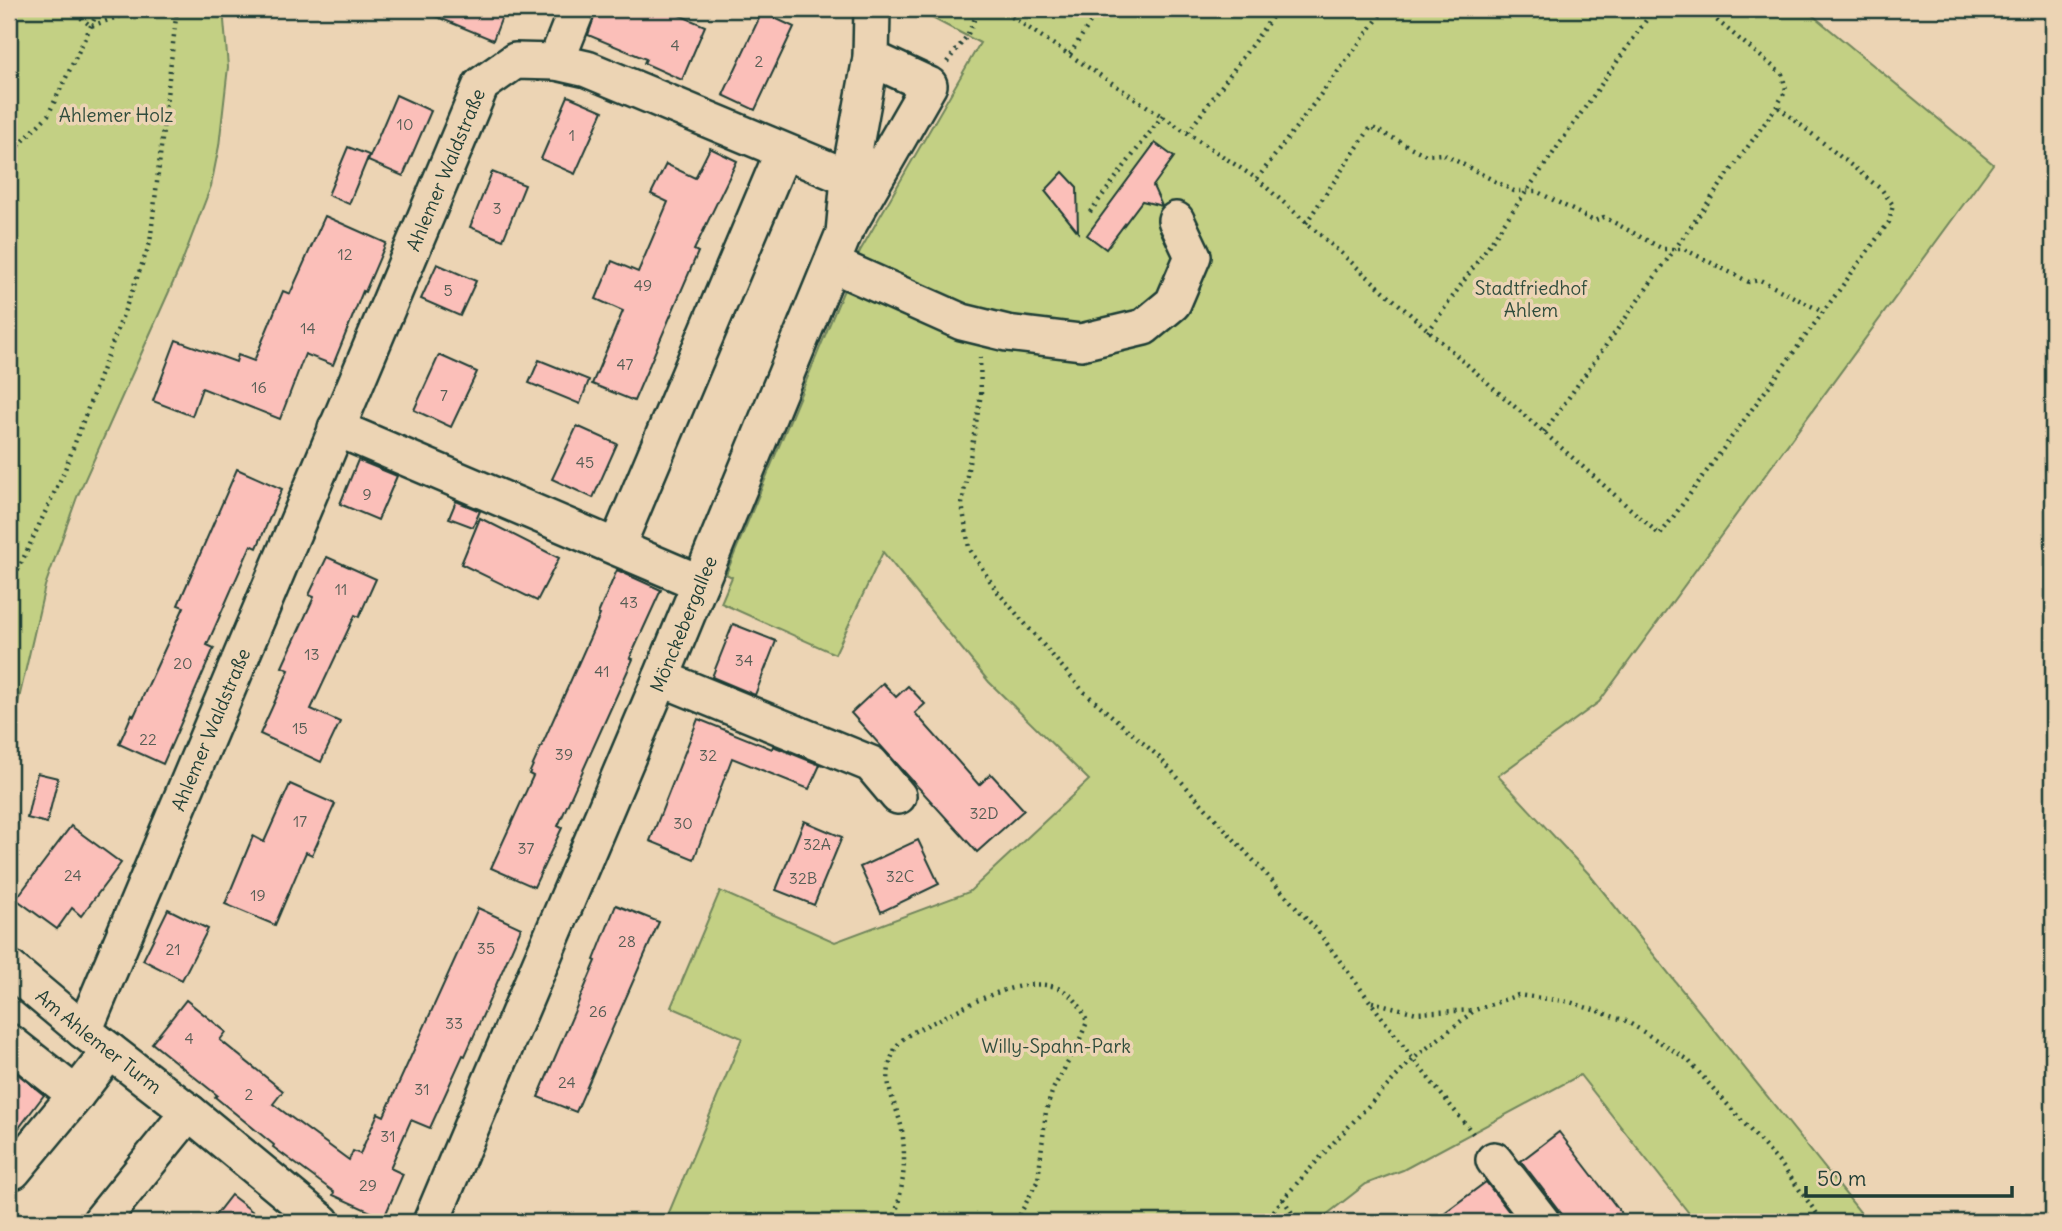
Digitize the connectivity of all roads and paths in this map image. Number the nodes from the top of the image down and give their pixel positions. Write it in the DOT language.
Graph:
graph roads {
  1 [pos="70,9"];
  2 [pos="99,9"];
  3 [pos="141,9"];
  4 [pos="177,9"];
  5 [pos="577,9"];
  6 [pos="872,9"];
  7 [pos="979,9"];
  8 [pos="1000,9"];
  9 [pos="1099,9"];
  10 [pos="1278,9"];
  11 [pos="1385,9"];
  12 [pos="1654,9"];
  13 [pos="1703,9"];
  14 [pos="91,26"];
  15 [pos="1070,54"];
  16 [pos="871,58"];
  17 [pos="556,62"];
  18 [pos="929,85"];
  19 [pos="1777,106"];
  20 [pos="1163,115"];
  21 [pos="1188,132"];
  22 [pos="783,152"];
  23 [pos="9,156"];
  24 [pos="849,178"];
  25 [pos="1257,179"];
  26 [pos="1527,191"];
  27 [pos="1090,212"];
  28 [pos="1177,220"];
  29 [pos="1306,223"];
  30 [pos="838,248"];
  31 [pos="1674,250"];
  32 [pos="1823,312"];
  33 [pos="962,322"];
  34 [pos="1428,332"];
  35 [pos="336,428"];
  36 [pos="1544,432"];
  37 [pos="617,546"];
  38 [pos="700,583"];
  39 [pos="9,589"];
  40 [pos="661,678"];
  41 [pos="898,796"];
  42 [pos="9,968"];
  43 [pos="1371,1002"];
  44 [pos="1475,1010"];
  45 [pos="97,1041"];
  46 [pos="9,1042"];
  47 [pos="1413,1059"];
  48 [pos="76,1095"];
  49 [pos="189,1112"];
  50 [pos="1494,1160"];
  51 [pos="13,1171"];
  52 [pos="1283,1199"];
  53 [pos="100,1222"];
  54 [pos="322,1222"];
  55 [pos="431,1222"];
  56 [pos="893,1222"];
  57 [pos="1016,1222"];
  58 [pos="1265,1222"];
  59 [pos="1298,1222"];
  60 [pos="1542,1222"];
  61 [pos="1823,1222"];
  1 -- 14 [label="path"];
  2 -- 14 [label="path"];
  3 -- 14 [label="path"];
  4 -- 39 [label="path"];
  5 -- 17 [label="street"];
  6 -- 16 [label="street, Mönckebergallee"];
  7 -- 18 [label="path"];
  8 -- 15 [label="path"];
  9 -- 15 [label="path"];
  10 -- 21 [label="path"];
  11 -- 25 [label="path"];
  12 -- 26 [label="path"];
  13 -- 19 [label="path"];
  14 -- 23 [label="path"];
  15 -- 20 [label="path"];
  16 -- 18 [label="street"];
  16 -- 24 [label="street, Mönckebergallee"];
  17 -- 22 [label="street, Ahlemer Waldstraße"];
  17 -- 35 [label="street, Ahlemer Waldstraße"];
  18 -- 30 [label="street"];
  19 -- 31 [label="path"];
  19 -- 32 [label="path"];
  20 -- 21 [label="path"];
  20 -- 27 [label="path"];
  21 -- 25 [label="path"];
  22 -- 24 [label="street, Ahlemer Waldstraße"];
  22 -- 37 [label="street"];
  24 -- 30 [label="street, Mönckebergallee"];
  25 -- 29 [label="path"];
  26 -- 29 [label="path"];
  26 -- 31 [label="path"];
  26 -- 34 [label="path"];
  28 -- 33 [label="street"];
  29 -- 34 [label="path"];
  30 -- 33 [label="street"];
  30 -- 38 [label="street, Mönckebergallee"];
  31 -- 32 [label="path"];
  31 -- 36 [label="path"];
  32 -- 36 [label="path"];
  33 -- 43 [label="path"];
  34 -- 36 [label="path"];
  35 -- 37 [label="street"];
  35 -- 45 [label="street, Ahlemer Waldstraße"];
  37 -- 38 [label="street"];
  38 -- 40 [label="street, Mönckebergallee"];
  40 -- 41 [label="street"];
  40 -- 55 [label="street, Mönckebergallee"];
  42 -- 45 [label="street, Am Ahlemer Turm"];
  43 -- 44 [label="path"];
  43 -- 47 [label="path"];
  44 -- 47 [label="path"];
  44 -- 61 [label="path"];
  45 -- 48 [label="street, Ahlemer Waldstraße"];
  45 -- 49 [label="street, Am Ahlemer Turm"];
  46 -- 48 [label="street"];
  47 -- 50 [label="path"];
  47 -- 52 [label="path"];
  48 -- 51 [label="street, Ahlemer Waldstraße"];
  49 -- 53 [label="street"];
  49 -- 54 [label="street, Am Ahlemer Turm"];
  50 -- 60 [label="street"];
  52 -- 58 [label="path"];
  52 -- 59 [label="path"];
  56 -- 57 [label="path"];
}
